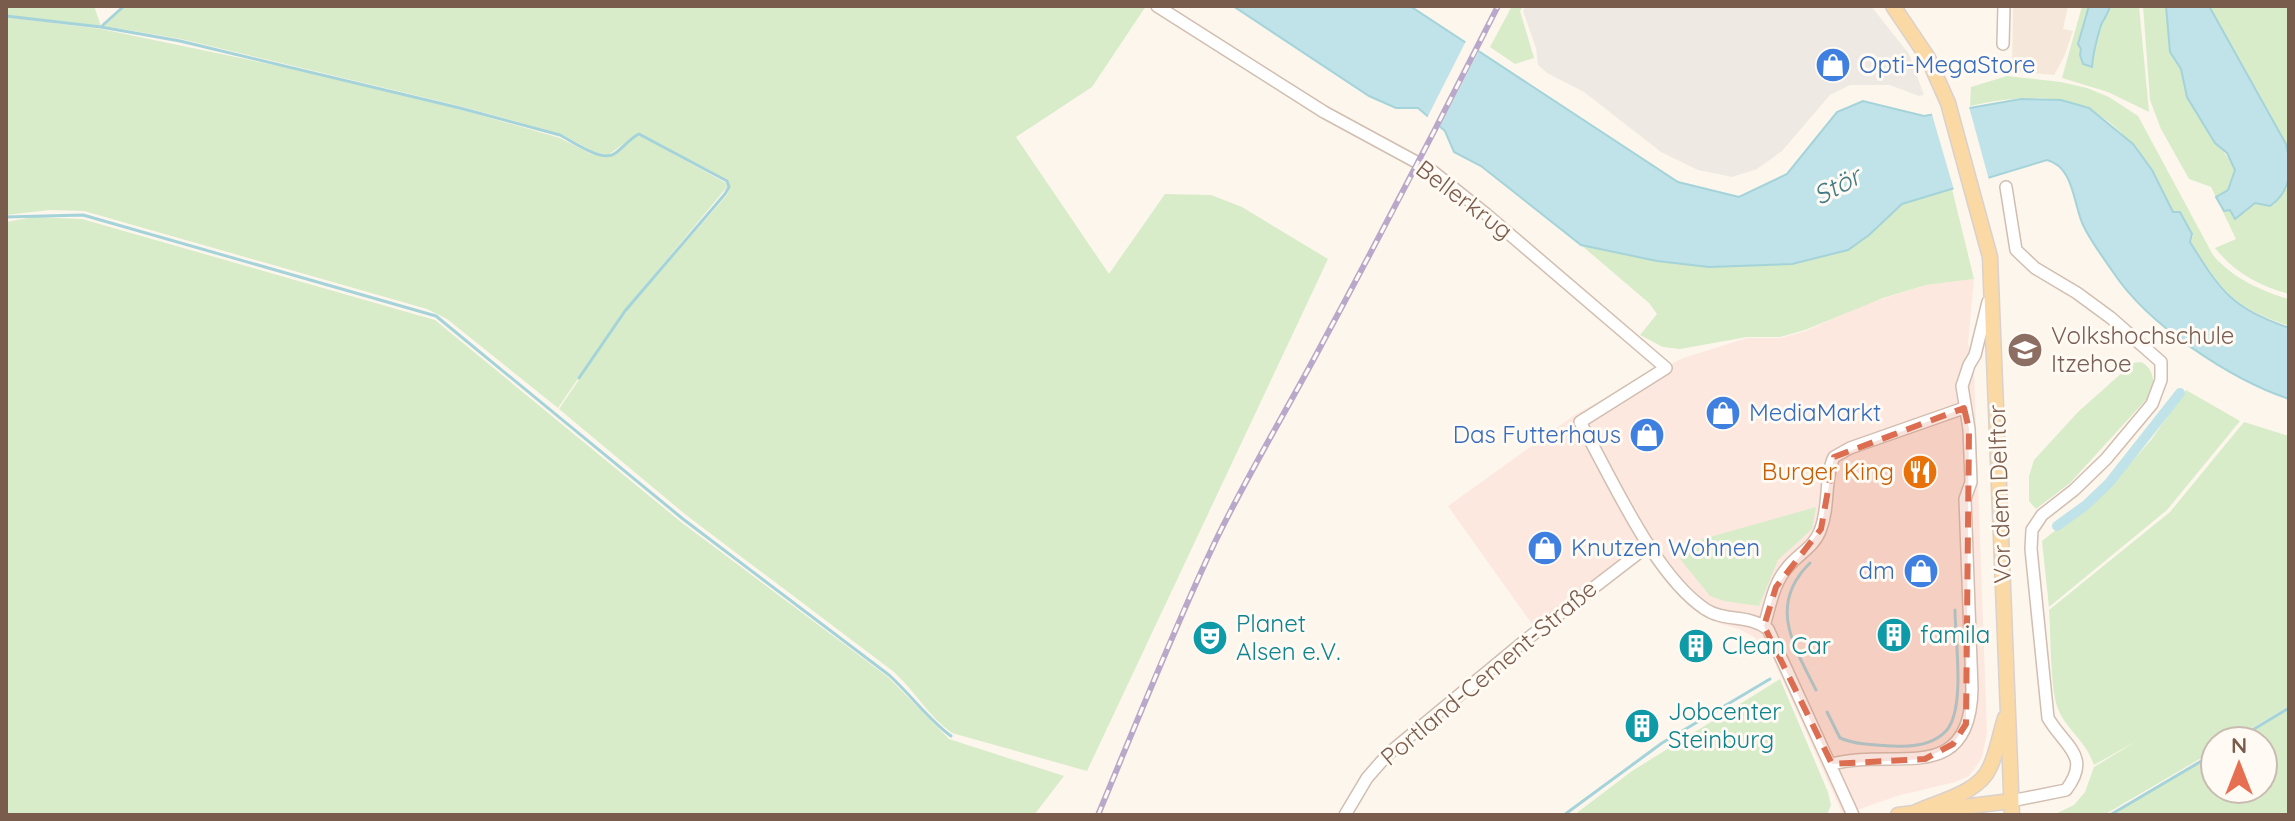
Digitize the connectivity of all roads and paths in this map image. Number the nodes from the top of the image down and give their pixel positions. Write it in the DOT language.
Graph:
graph roads {
  1 [pos="1157,6"];
  2 [pos="1893,6"];
  3 [pos="2004,6"];
  4 [pos="2003,44"];
  5 [pos="2006,187"];
  6 [pos="1992,281"];
  7 [pos="1964,408"];
  8 [pos="1649,545"];
  9 [pos="1764,626"];
  10 [pos="2008,706"];
  11 [pos="1832,764"];
  12 [pos="2012,808"];
  13 [pos="1916,812"];
  14 [pos="1345,815"];
  15 [pos="1853,815"];
  16 [pos="1898,815"];
  17 [pos="1972,815"];
  1 -- 8 [label="street, Bellerkrug"];
  2 -- 6 [label="main road, Vor dem Delftor"];
  3 -- 4 [label="street"];
  5 -- 12 [label="street"];
  6 -- 7 [label="street"];
  6 -- 10 [label="main road, Vor dem Delftor"];
  7 -- 9 [label="street"];
  7 -- 11 [label="street"];
  8 -- 9 [label="street"];
  8 -- 14 [label="street, Portland-Cement-Straße"];
  9 -- 11 [label="street"];
  10 -- 12 [label="main road, Vor dem Delftor"];
  10 -- 13 [label="main road"];
  11 -- 15 [label="street"];
  12 -- 13 [label="main road"];
  13 -- 16 [label="main road"];
  13 -- 17 [label="main road"];
}
